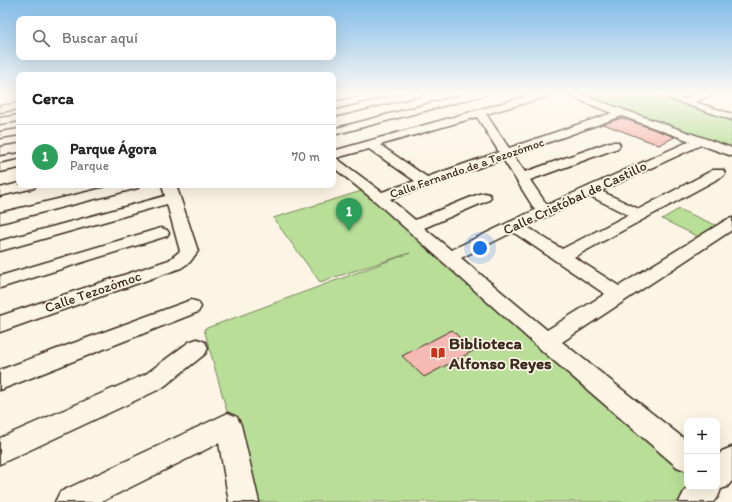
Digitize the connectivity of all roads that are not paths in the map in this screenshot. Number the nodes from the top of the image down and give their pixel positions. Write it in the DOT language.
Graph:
graph roads {
  1 [pos="392,116"];
  2 [pos="468,116"];
  3 [pos="482,116"];
  4 [pos="611,116"];
  5 [pos="631,116"];
  6 [pos="16,118"];
  7 [pos="0,121"];
  8 [pos="336,131"];
  9 [pos="16,132"];
  10 [pos="0,135"];
  11 [pos="700,141"];
  12 [pos="370,144"];
  13 [pos="614,145"];
  14 [pos="16,148"];
  15 [pos="0,151"];
  16 [pos="732,152"];
  17 [pos="507,153"];
  18 [pos="336,154"];
  19 [pos="336,162"];
  20 [pos="16,165"];
  21 [pos="0,168"];
  22 [pos="718,173"];
  23 [pos="522,178"];
  24 [pos="425,182"];
  25 [pos="17,188"];
  26 [pos="121,188"];
  27 [pos="171,191"];
  28 [pos="590,191"];
  29 [pos="0,192"];
  30 [pos="484,197"];
  31 [pos="380,198"];
  32 [pos="544,212"];
  33 [pos="640,216"];
  34 [pos="0,218"];
  35 [pos="732,223"];
  36 [pos="514,225"];
  37 [pos="412,227"];
  38 [pos="161,233"];
  39 [pos="0,246"];
  40 [pos="563,256"];
  41 [pos="450,257"];
  42 [pos="0,282"];
  43 [pos="618,294"];
  44 [pos="191,307"];
  45 [pos="0,324"];
  46 [pos="546,341"];
  47 [pos="197,348"];
  48 [pos="0,380"];
  49 [pos="0,451"];
  50 [pos="684,456"];
  51 [pos="732,461"];
  52 [pos="720,474"];
  53 [pos="705,490"];
  54 [pos="70,502"];
  55 [pos="244,502"];
  56 [pos="694,502"];
  1 -- 8 [label="street"];
  2 -- 12 [label="street"];
  3 -- 17 [label="street"];
  4 -- 17 [label="street, Calle Fernando de a Tezozómoc"];
  5 -- 11 [label="street"];
  6 -- 7 [label="street"];
  9 -- 10 [label="street"];
  11 -- 16 [label="street"];
  11 -- 28 [label="street, Calle Cristóbal de Castillo"];
  12 -- 18 [label="street"];
  12 -- 24 [label="street"];
  13 -- 23 [label="street"];
  14 -- 15 [label="street"];
  17 -- 23 [label="street"];
  17 -- 24 [label="street, Calle Fernando de a Tezozómoc"];
  19 -- 31 [label="street"];
  20 -- 21 [label="street"];
  22 -- 33 [label="street"];
  23 -- 32 [label="street"];
  24 -- 31 [label="street, Calle Fernando de a Tezozómoc"];
  25 -- 29 [label="street"];
  26 -- 34 [label="street"];
  27 -- 39 [label="street"];
  27 -- 45 [label="street, Calle Tezozómoc"];
  28 -- 32 [label="street, Calle Cristóbal de Castillo"];
  28 -- 33 [label="street"];
  30 -- 37 [label="street"];
  31 -- 37 [label="street"];
  32 -- 36 [label="street, Calle Cristóbal de Castillo"];
  33 -- 40 [label="street"];
  35 -- 43 [label="street"];
  36 -- 40 [label="street"];
  36 -- 41 [label="street, Calle Cristóbal de Castillo"];
  37 -- 41 [label="street"];
  38 -- 42 [label="street"];
  40 -- 43 [label="street"];
  41 -- 46 [label="street"];
  43 -- 46 [label="street"];
  44 -- 48 [label="street"];
  46 -- 50 [label="street"];
  47 -- 49 [label="street"];
  51 -- 52 [label="street"];
  53 -- 56 [label="street"];
  54 -- 55 [label="street"];
}
